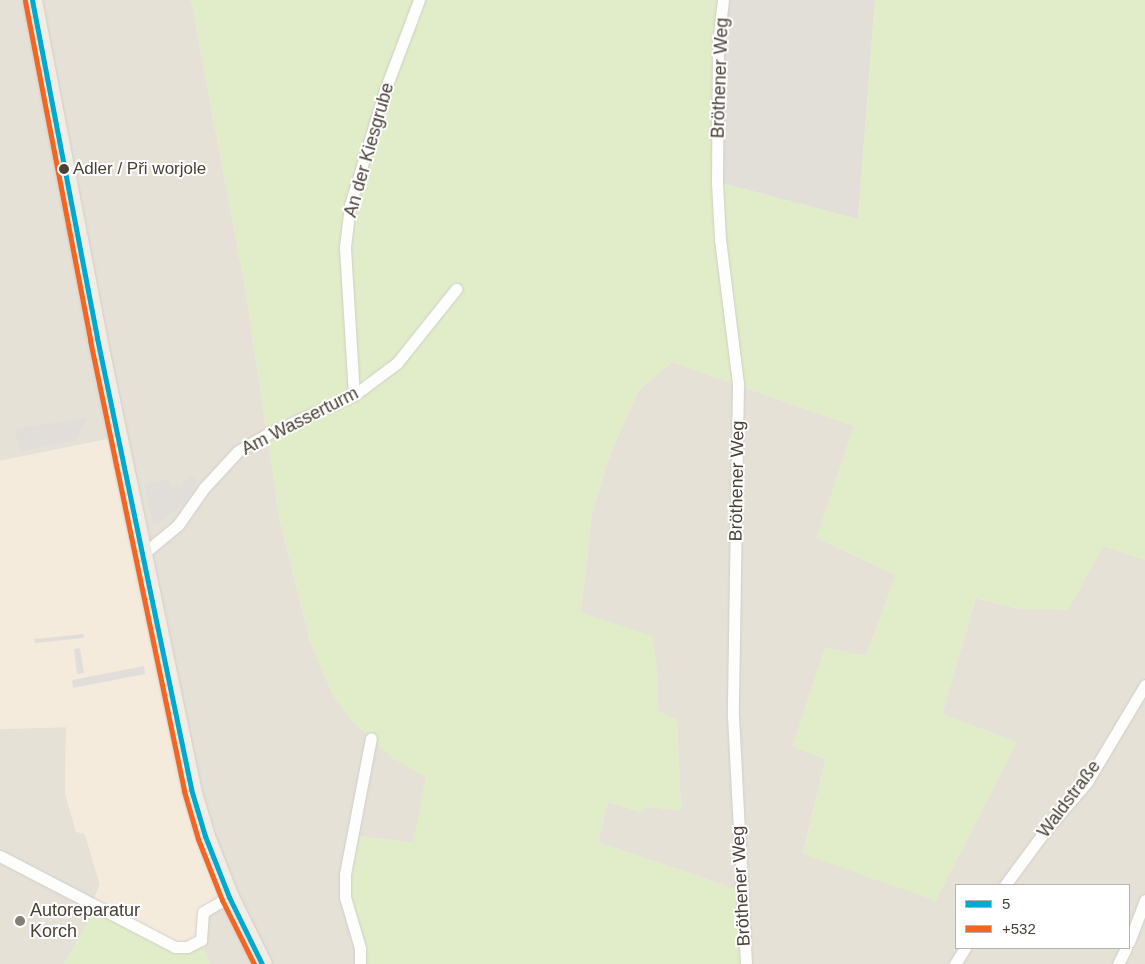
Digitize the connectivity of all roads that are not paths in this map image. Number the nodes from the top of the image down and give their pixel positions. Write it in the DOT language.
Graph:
graph roads {
  1 [pos="32,0"];
  2 [pos="419,0"];
  3 [pos="723,0"];
  4 [pos="456,289"];
  5 [pos="354,395"];
  6 [pos="144,554"];
  7 [pos="1145,685"];
  8 [pos="371,738"];
  9 [pos="0,856"];
  10 [pos="1006,884"];
  11 [pos="230,897"];
  12 [pos="1145,900"];
  13 [pos="1130,939"];
  14 [pos="964,949"];
  15 [pos="1126,949"];
  16 [pos="262,964"];
  17 [pos="360,964"];
  18 [pos="746,964"];
  19 [pos="955,964"];
  20 [pos="1118,964"];
  1 -- 6 [label="main road"];
  2 -- 5 [label="street, An der Kiesgrube"];
  3 -- 18 [label="street, Bröthener Weg"];
  4 -- 5 [label="street, Am Wasserturm"];
  5 -- 6 [label="street, Am Wasserturm"];
  6 -- 11 [label="main road"];
  7 -- 10 [label="street, Waldstraße"];
  8 -- 17 [label="street"];
  9 -- 11 [label="street"];
  11 -- 16 [label="main road"];
  12 -- 13 [label="street"];
  14 -- 19 [label="street"];
  15 -- 20 [label="street"];
}
